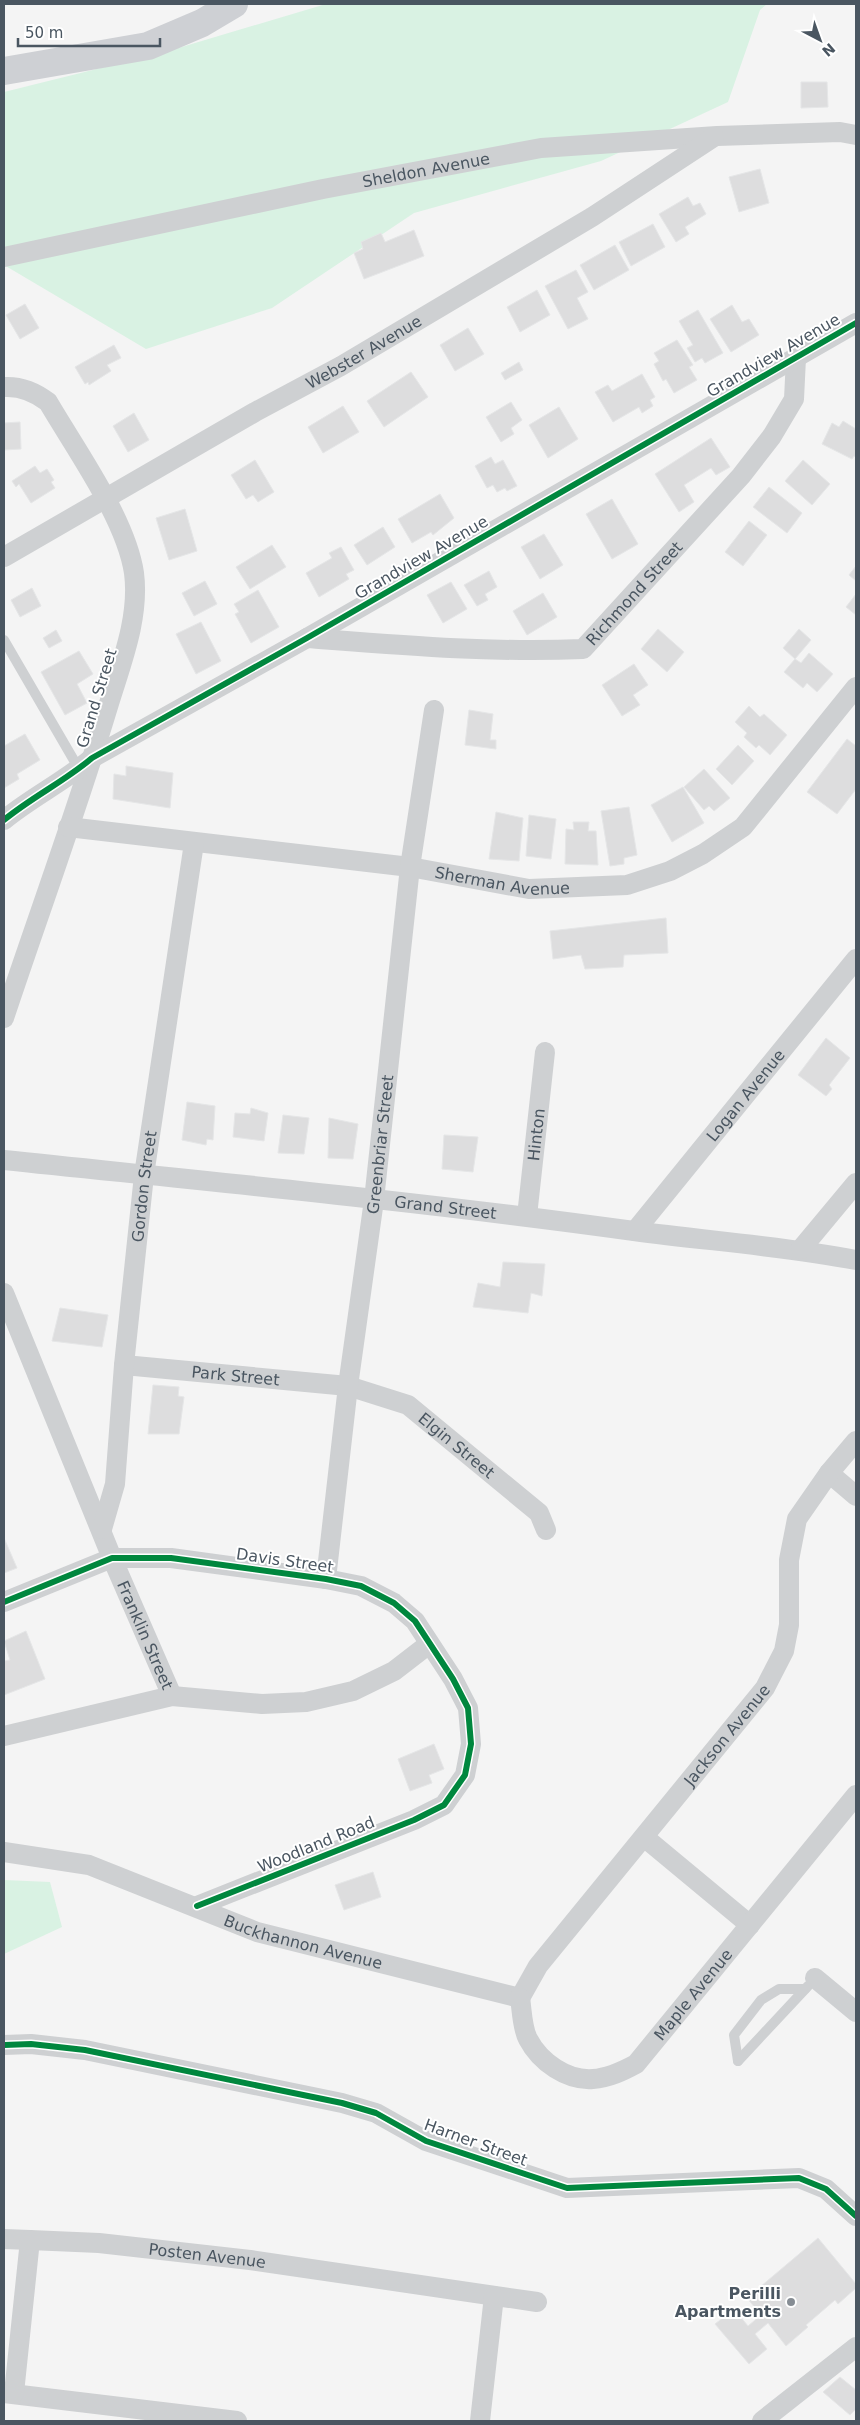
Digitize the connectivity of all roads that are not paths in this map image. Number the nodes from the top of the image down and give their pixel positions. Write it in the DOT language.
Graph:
graph roads {
  1 [pos="234,4"];
  2 [pos="4,71"];
  3 [pos="856,135"];
  4 [pos="717,136"];
  5 [pos="4,257"];
  6 [pos="856,323"];
  7 [pos="796,358"];
  8 [pos="4,387"];
  9 [pos="104,498"];
  10 [pos="4,557"];
  11 [pos="307,638"];
  12 [pos="4,640"];
  13 [pos="856,687"];
  14 [pos="434,710"];
  15 [pos="86,763"];
  16 [pos="4,820"];
  17 [pos="68,827"];
  18 [pos="194,844"];
  19 [pos="410,867"];
  20 [pos="856,959"];
  21 [pos="4,1018"];
  22 [pos="545,1052"];
  23 [pos="4,1160"];
  24 [pos="144,1174"];
  25 [pos="856,1183"];
  26 [pos="374,1200"];
  27 [pos="527,1216"];
  28 [pos="635,1231"];
  29 [pos="801,1250"];
  30 [pos="856,1260"];
  31 [pos="4,1293"];
  32 [pos="124,1365"];
  33 [pos="348,1386"];
  34 [pos="856,1440"];
  35 [pos="829,1473"];
  36 [pos="856,1496"];
  37 [pos="102,1529"];
  38 [pos="546,1530"];
  39 [pos="112,1558"];
  40 [pos="326,1579"];
  41 [pos="4,1602"];
  42 [pos="429,1644"];
  43 [pos="172,1696"];
  44 [pos="4,1736"];
  45 [pos="855,1798"];
  46 [pos="444,1805"];
  47 [pos="644,1837"];
  48 [pos="4,1852"];
  49 [pos="197,1906"];
  50 [pos="750,1926"];
  51 [pos="810,1983"];
  52 [pos="520,1998"];
  53 [pos="856,2012"];
  54 [pos="4,2045"];
  55 [pos="856,2216"];
  56 [pos="4,2239"];
  57 [pos="30,2240"];
  58 [pos="494,2296"];
  59 [pos="537,2302"];
  60 [pos="856,2347"];
  61 [pos="9,2393"];
  62 [pos="238,2421"];
  63 [pos="480,2421"];
  64 [pos="762,2421"];
  1 -- 2 [label="street"];
  3 -- 4 [label="street, Sheldon Avenue"];
  4 -- 5 [label="street, Sheldon Avenue"];
  4 -- 9 [label="street, Webster Avenue"];
  6 -- 7 [label="street, Grandview Avenue"];
  7 -- 11 [label="street, Grandview Avenue"];
  7 -- 11 [label="street, Richmond Street"];
  8 -- 9 [label="street, Grand Street"];
  9 -- 10 [label="street, Webster Avenue"];
  9 -- 15 [label="street, Grand Street"];
  11 -- 15 [label="street, Grandview Avenue"];
  12 -- 15 [label="lane"];
  13 -- 19 [label="street, Sherman Avenue"];
  14 -- 19 [label="street, Greenbriar Street"];
  15 -- 16 [label="street, Grandview Avenue"];
  15 -- 17 [label="street, Grand Street"];
  17 -- 18 [label="street, Sherman Avenue"];
  17 -- 21 [label="street, Grand Street"];
  18 -- 19 [label="street, Sherman Avenue"];
  18 -- 24 [label="street, Gordon Street"];
  19 -- 26 [label="street, Greenbriar Street"];
  20 -- 28 [label="street, Logan Avenue"];
  22 -- 27 [label="street, Hinton"];
  23 -- 24 [label="street, Grand Street"];
  24 -- 26 [label="street, Grand Street"];
  24 -- 32 [label="street, Gordon Street"];
  25 -- 29 [label="street"];
  26 -- 27 [label="street, Grand Street"];
  26 -- 33 [label="street, Greenbriar Street"];
  27 -- 28 [label="street, Grand Street"];
  28 -- 29 [label="street, Grand Street"];
  29 -- 30 [label="street, Grand Street"];
  31 -- 37 [label="street, Franklin Street"];
  32 -- 33 [label="street, Park Street"];
  32 -- 37 [label="street, Gordon Street"];
  33 -- 38 [label="street, Elgin Street"];
  33 -- 40 [label="street, Greenbriar Street"];
  34 -- 35 [label="street, Jackson Avenue"];
  35 -- 36 [label="street"];
  35 -- 47 [label="street, Jackson Avenue"];
  37 -- 39 [label="street, Franklin Street"];
  39 -- 40 [label="street, Davis Street"];
  39 -- 41 [label="street"];
  39 -- 43 [label="street, Franklin Street"];
  40 -- 42 [label="street, Davis Street"];
  42 -- 43 [label="street, Franklin Street"];
  42 -- 46 [label="street, Davis Street"];
  43 -- 44 [label="street"];
  45 -- 50 [label="street, Maple Avenue"];
  46 -- 49 [label="street, Woodland Road"];
  47 -- 50 [label="street"];
  47 -- 52 [label="street, Jackson Avenue"];
  48 -- 49 [label="street, Buckhannon Avenue"];
  49 -- 52 [label="street, Buckhannon Avenue"];
  50 -- 52 [label="street, Maple Avenue"];
  51 -- 51 [label="lane"];
  51 -- 53 [label="street"];
  54 -- 55 [label="street, Harner Street"];
  56 -- 57 [label="street, Posten Avenue"];
  57 -- 58 [label="street, Posten Avenue"];
  57 -- 61 [label="street"];
  58 -- 59 [label="street, Posten Avenue"];
  58 -- 63 [label="street"];
  60 -- 64 [label="street"];
  61 -- 62 [label="street"];
}
